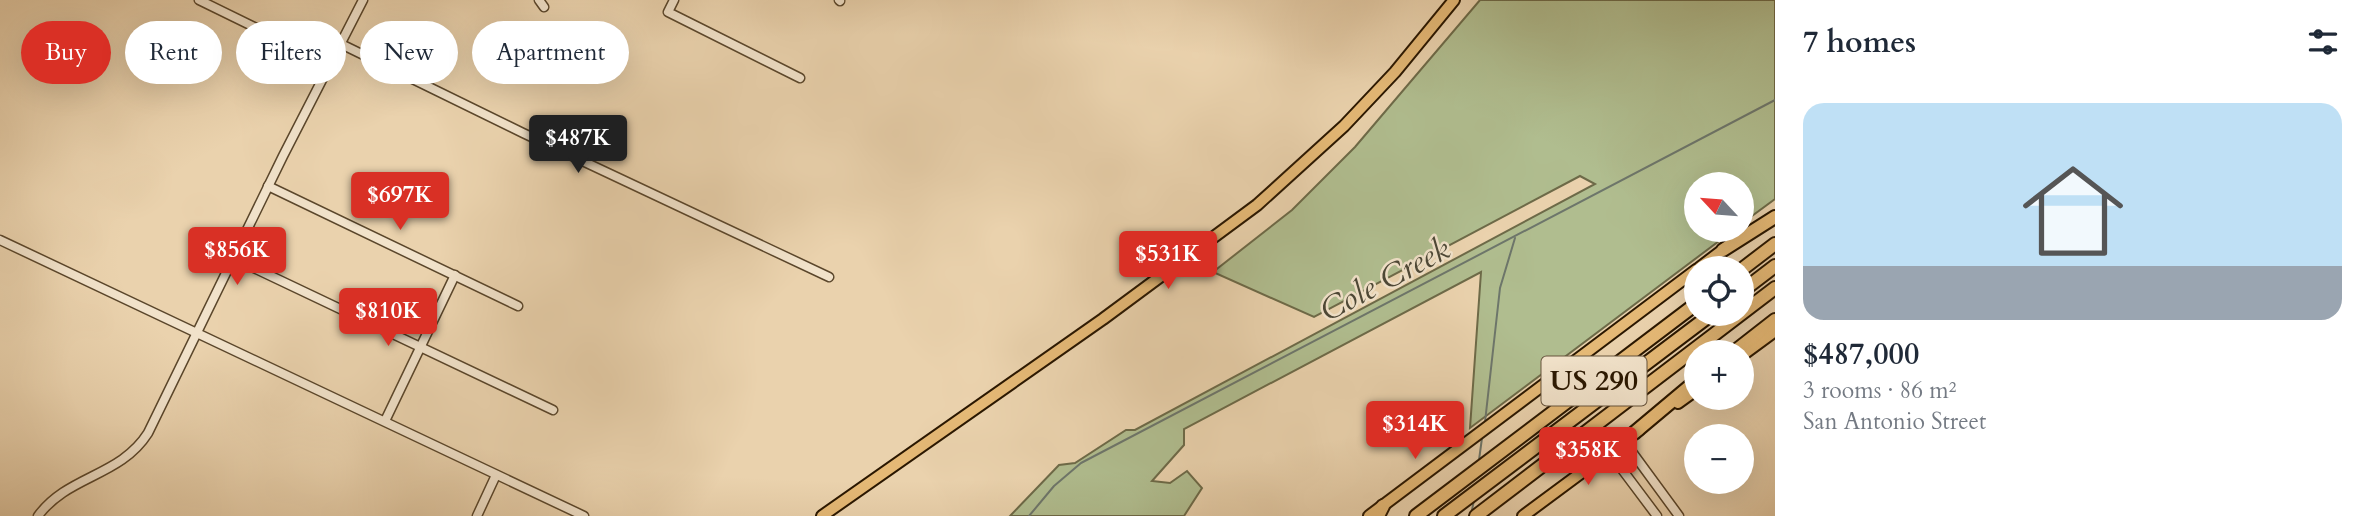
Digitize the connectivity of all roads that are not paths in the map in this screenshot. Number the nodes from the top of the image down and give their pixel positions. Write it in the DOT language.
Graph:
graph roads {
  1 [pos="199,0"];
  2 [pos="363,0"];
  3 [pos="674,0"];
  4 [pos="1454,0"];
  5 [pos="242,21"];
  6 [pos="346,34"];
  7 [pos="346,46"];
  8 [pos="800,78"];
  9 [pos="320,84"];
  10 [pos="268,186"];
  11 [pos="1775,211"];
  12 [pos="1775,217"];
  13 [pos="0,240"];
  14 [pos="1775,244"];
  15 [pos="1723,250"];
  16 [pos="1715,256"];
  17 [pos="234,260"];
  18 [pos="1754,260"];
  19 [pos="1775,266"];
  20 [pos="455,275"];
  21 [pos="829,277"];
  22 [pos="1684,280"];
  23 [pos="1754,282"];
  24 [pos="1775,288"];
  25 [pos="519,306"];
  26 [pos="1684,313"];
  27 [pos="1775,320"];
  28 [pos="1696,326"];
  29 [pos="1775,331"];
  30 [pos="198,333"];
  31 [pos="1749,340"];
  32 [pos="1754,346"];
  33 [pos="419,347"];
  34 [pos="1684,391"];
  35 [pos="1684,398"];
  36 [pos="553,410"];
  37 [pos="385,421"];
  38 [pos="1629,437"];
  39 [pos="1609,452"];
  40 [pos="496,475"];
  41 [pos="1380,511"];
  42 [pos="1480,513"];
  43 [pos="38,516"];
  44 [pos="477,516"];
  45 [pos="584,516"];
  46 [pos="822,516"];
  47 [pos="1369,516"];
  48 [pos="1416,516"];
  49 [pos="1444,516"];
  50 [pos="1523,516"];
  51 [pos="1657,516"];
  52 [pos="1679,516"];
  1 -- 5 [label="street"];
  2 -- 6 [label="street"];
  3 -- 8 [label="street"];
  4 -- 46 [label="main road"];
  7 -- 21 [label="street"];
  9 -- 10 [label="street"];
  10 -- 17 [label="street"];
  10 -- 20 [label="street"];
  11 -- 15 [label="main road"];
  12 -- 15 [label="highway"];
  13 -- 30 [label="street"];
  14 -- 18 [label="highway"];
  15 -- 16 [label="main road"];
  17 -- 30 [label="street"];
  17 -- 33 [label="street"];
  19 -- 23 [label="highway"];
  20 -- 25 [label="street"];
  20 -- 33 [label="street"];
  22 -- 41 [label="main road"];
  24 -- 42 [label="highway, US 290"];
  26 -- 48 [label="highway, US 290"];
  27 -- 31 [label="highway"];
  28 -- 49 [label="highway"];
  29 -- 32 [label="main road"];
  30 -- 37 [label="street"];
  30 -- 43 [label="street"];
  33 -- 36 [label="street"];
  33 -- 37 [label="street"];
  34 -- 38 [label="highway"];
  35 -- 38 [label="main road"];
  37 -- 40 [label="street"];
  38 -- 39 [label="main road"];
  38 -- 52 [label="street"];
  39 -- 50 [label="main road"];
  39 -- 51 [label="street"];
  40 -- 44 [label="street"];
  40 -- 45 [label="street"];
  41 -- 47 [label="main road"];
}
